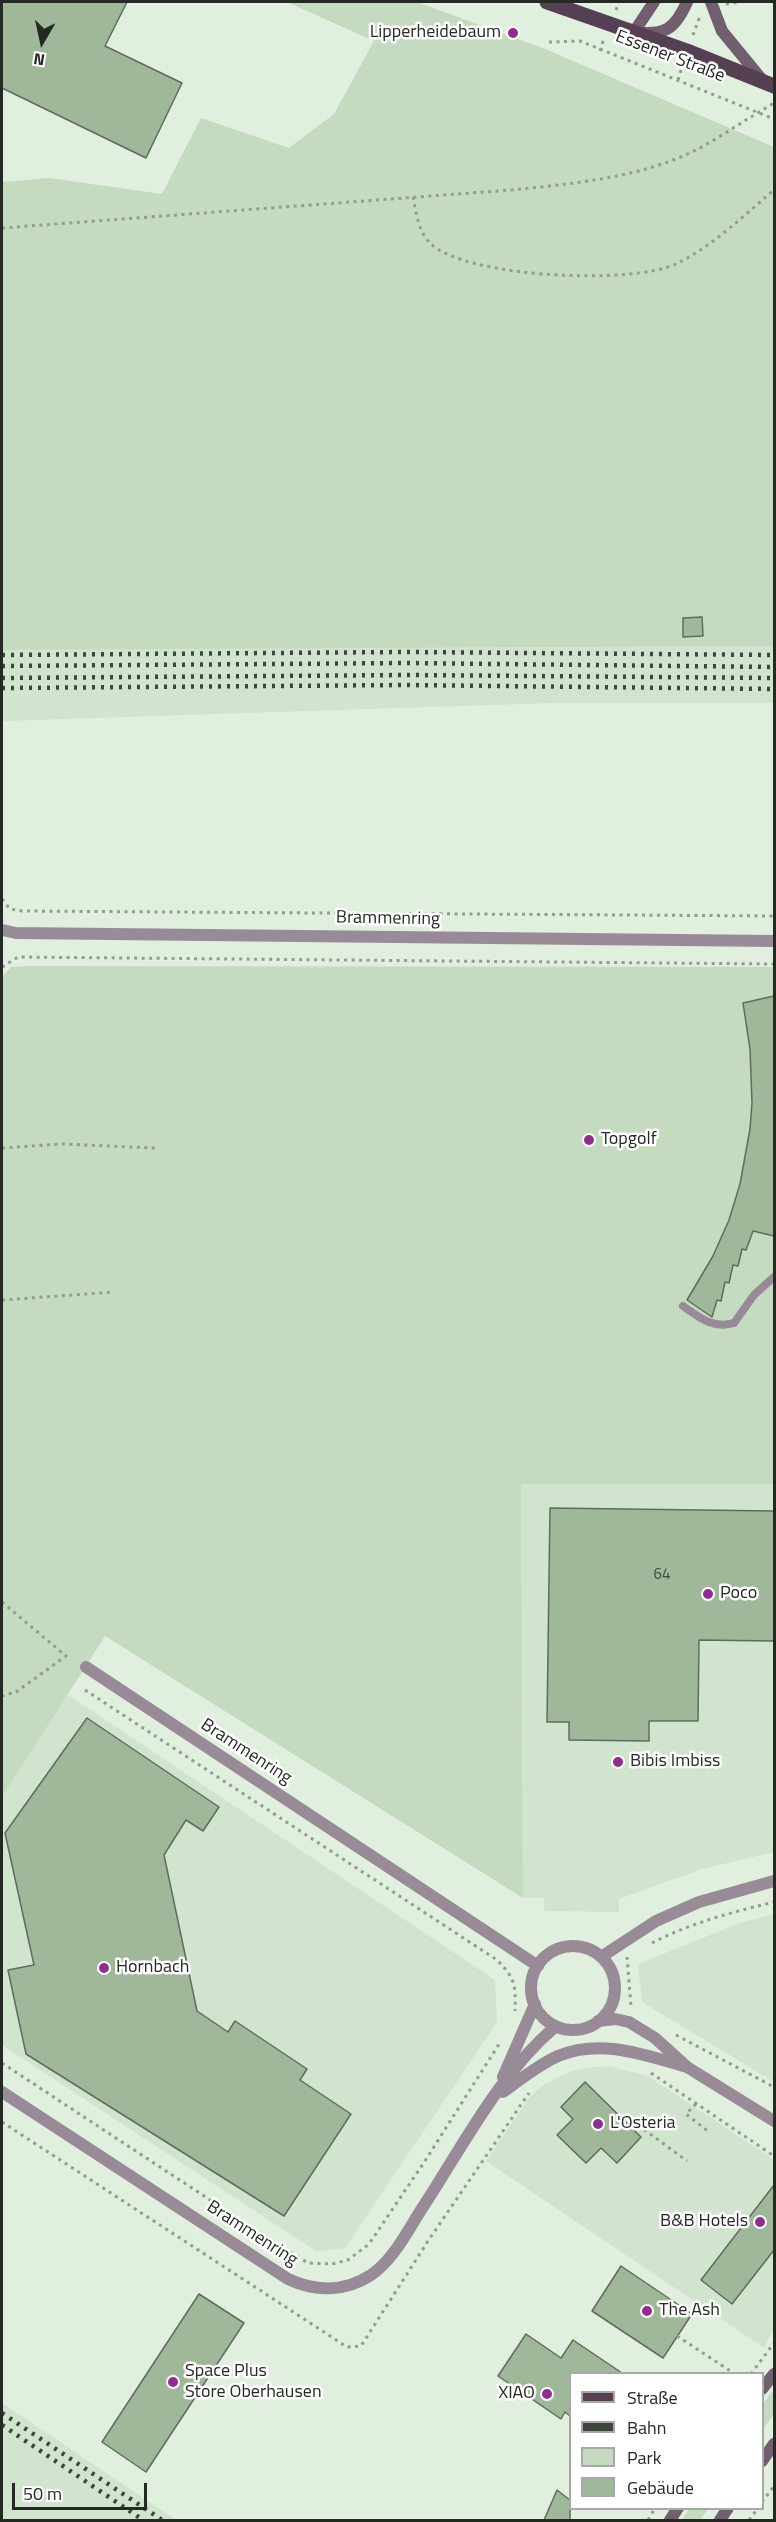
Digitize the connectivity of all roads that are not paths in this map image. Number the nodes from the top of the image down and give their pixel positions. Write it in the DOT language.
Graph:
graph roads {
  1 [pos="547,2"];
  2 [pos="654,2"];
  3 [pos="687,2"];
  4 [pos="711,4"];
  5 [pos="634,32"];
  6 [pos="769,84"];
  7 [pos="2,930"];
  8 [pos="774,940"];
  9 [pos="774,1277"];
  10 [pos="683,1306"];
  11 [pos="86,1667"];
  12 [pos="774,1881"];
  13 [pos="601,1957"];
  14 [pos="538,1966"];
  15 [pos="534,2004"];
  16 [pos="598,2021"];
  17 [pos="556,2026"];
  18 [pos="687,2067"];
  19 [pos="2,2092"];
  20 [pos="494,2097"];
  21 [pos="774,2121"];
  22 [pos="774,2374"];
  23 [pos="764,2386"];
  24 [pos="774,2444"];
  25 [pos="764,2458"];
  1 -- 5 [label="main road, Essener Straße"];
  2 -- 5 [label="main road"];
  3 -- 5 [label="main road"];
  4 -- 6 [label="main road"];
  5 -- 6 [label="main road, Essener Straße"];
  7 -- 8 [label="street, Brammenring"];
  9 -- 10 [label="lane"];
  11 -- 14 [label="street, Brammenring"];
  12 -- 13 [label="street"];
  13 -- 14 [label="street"];
  13 -- 16 [label="street"];
  14 -- 15 [label="street, Brammenring"];
  15 -- 17 [label="street"];
  15 -- 20 [label="street, Brammenring"];
  16 -- 17 [label="street, Brammenring"];
  16 -- 18 [label="street, Brammenring"];
  17 -- 20 [label="street, Brammenring"];
  18 -- 20 [label="street, Brammenring"];
  18 -- 21 [label="street, Brammenring"];
  19 -- 20 [label="street, Brammenring"];
  22 -- 23 [label="main road"];
  24 -- 25 [label="main road"];
}
